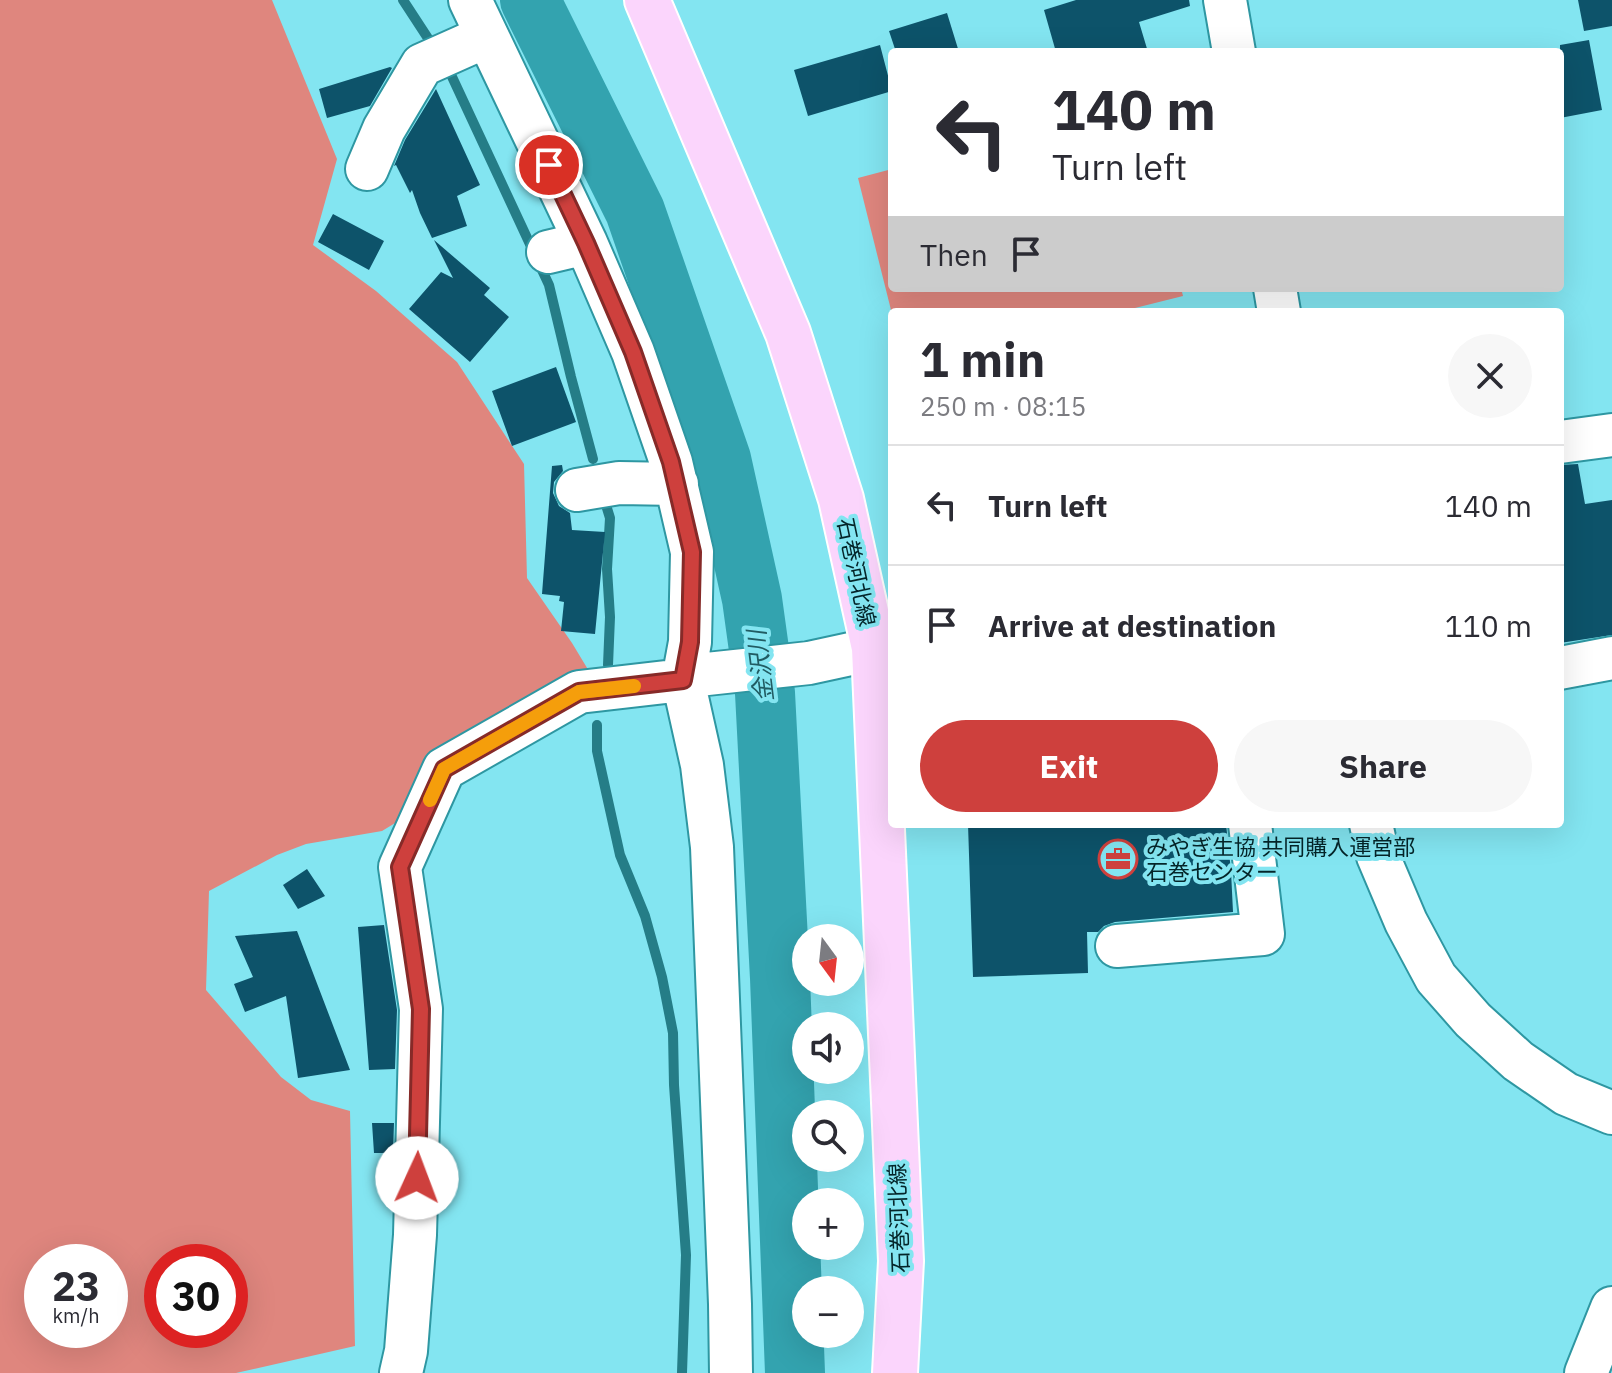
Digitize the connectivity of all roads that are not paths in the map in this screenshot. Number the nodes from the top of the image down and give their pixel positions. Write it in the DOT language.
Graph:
graph roads {
  1 [pos="647,0"];
  2 [pos="1225,0"];
  3 [pos="472,28"];
  4 [pos="1233,48"];
  5 [pos="367,169"];
  6 [pos="1612,435"];
  7 [pos="1564,441"];
  8 [pos="677,484"];
  9 [pos="577,490"];
  10 [pos="883,647"];
  11 [pos="1612,658"];
  12 [pos="1564,667"];
  13 [pos="695,677"];
  14 [pos="888,818"];
  15 [pos="888,828"];
  16 [pos="1250,828"];
  17 [pos="1372,828"];
  18 [pos="1117,946"];
  19 [pos="1612,1113"];
  20 [pos="1612,1310"];
  21 [pos="401,1373"];
  22 [pos="731,1373"];
  23 [pos="895,1373"];
  24 [pos="1586,1373"];
  1 -- 10 [label="main road, 石巻河北線"];
  2 -- 4 [label="street"];
  3 -- 5 [label="street"];
  3 -- 8 [label="street"];
  6 -- 7 [label="street"];
  8 -- 9 [label="street"];
  8 -- 13 [label="street"];
  10 -- 13 [label="street"];
  10 -- 14 [label="main road, 石巻河北線"];
  11 -- 12 [label="street"];
  13 -- 21 [label="street"];
  13 -- 22 [label="street"];
  15 -- 23 [label="main road, 石巻河北線"];
  16 -- 18 [label="street"];
  17 -- 19 [label="street"];
  20 -- 24 [label="street"];
}
